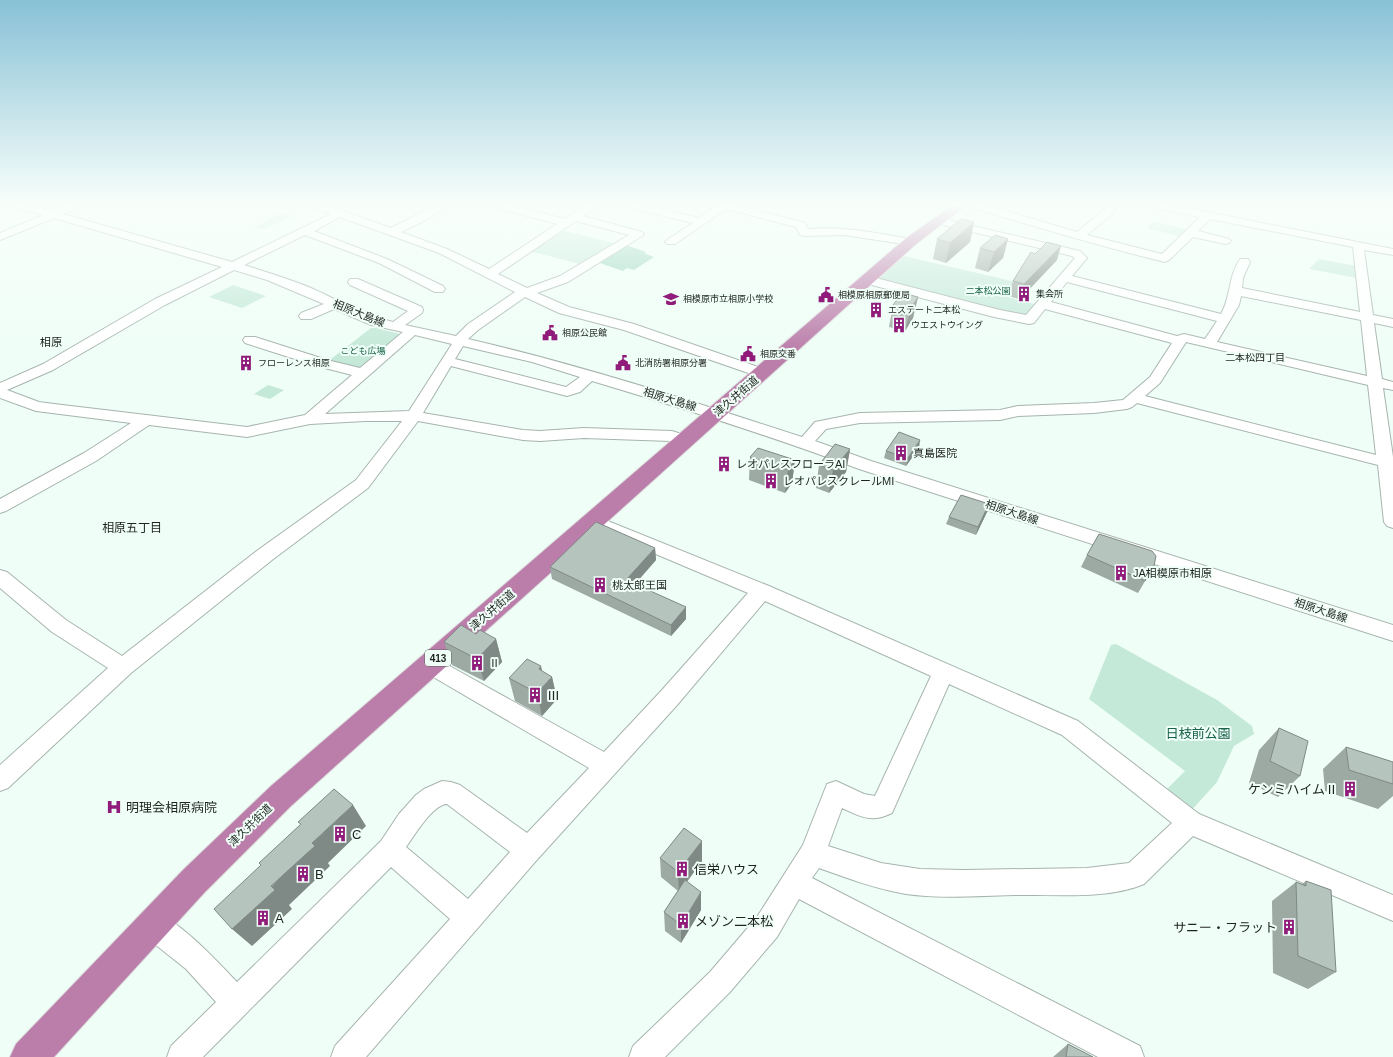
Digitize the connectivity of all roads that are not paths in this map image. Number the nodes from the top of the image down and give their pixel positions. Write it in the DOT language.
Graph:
graph roads {
  1 [pos="190,253"];
  2 [pos="259,253"];
  3 [pos="363,253"];
  4 [pos="448,253"];
  5 [pos="520,253"];
  6 [pos="606,253"];
  7 [pos="897,253"];
  8 [pos="1069,253"];
  9 [pos="1144,253"];
  10 [pos="1170,253"];
  11 [pos="1359,253"];
  12 [pos="1244,262"];
  13 [pos="234,266"];
  14 [pos="490,274"];
  15 [pos="1064,278"];
  16 [pos="868,280"];
  17 [pos="354,282"];
  18 [pos="439,289"];
  19 [pos="1236,291"];
  20 [pos="526,293"];
  21 [pos="335,304"];
  22 [pos="1043,304"];
  23 [pos="306,316"];
  24 [pos="1368,318"];
  25 [pos="1224,319"];
  26 [pos="1393,323"];
  27 [pos="394,327"];
  28 [pos="412,331"];
  29 [pos="250,340"];
  30 [pos="1180,341"];
  31 [pos="460,342"];
  32 [pos="1209,344"];
  33 [pos="447,361"];
  34 [pos="362,373"];
  35 [pos="762,373"];
  36 [pos="590,375"];
  37 [pos="1376,382"];
  38 [pos="1393,386"];
  39 [pos="0,388"];
  40 [pos="0,393"];
  41 [pos="1135,398"];
  42 [pos="715,413"];
  43 [pos="414,416"];
  44 [pos="310,419"];
  45 [pos="147,420"];
  46 [pos="685,440"];
  47 [pos="805,443"];
  48 [pos="1389,463"];
  49 [pos="0,507"];
  50 [pos="593,521"];
  51 [pos="1393,522"];
  52 [pos="0,577"];
  53 [pos="762,591"];
  54 [pos="1393,633"];
  55 [pos="430,665"];
  56 [pos="124,667"];
  57 [pos="944,672"];
  58 [pos="606,766"];
  59 [pos="0,780"];
  60 [pos="1190,822"];
  61 [pos="390,850"];
  62 [pos="529,850"];
  63 [pos="813,852"];
  64 [pos="795,883"];
  65 [pos="1393,908"];
  66 [pos="469,917"];
  67 [pos="152,924"];
  68 [pos="236,1003"];
  69 [pos="29,1057"];
  70 [pos="182,1057"];
  71 [pos="347,1057"];
  72 [pos="644,1057"];
  73 [pos="1129,1057"];
  1 -- 13 [label="street, 相原大島線"];
  2 -- 13 [label="street"];
  3 -- 18 [label="street"];
  4 -- 14 [label="street"];
  5 -- 14 [label="street"];
  6 -- 20 [label="street"];
  7 -- 16 [label="highway, 津久井街道 / 413"];
  8 -- 15 [label="street"];
  9 -- 10 [label="street"];
  11 -- 24 [label="street"];
  12 -- 19 [label="street"];
  13 -- 21 [label="street, 相原大島線"];
  13 -- 39 [label="street"];
  14 -- 20 [label="street"];
  15 -- 22 [label="street"];
  15 -- 25 [label="street"];
  16 -- 22 [label="street"];
  16 -- 35 [label="highway, 津久井街道 / 413"];
  17 -- 27 [label="street"];
  19 -- 24 [label="street"];
  19 -- 25 [label="street"];
  20 -- 31 [label="street"];
  20 -- 35 [label="street"];
  21 -- 23 [label="street"];
  21 -- 27 [label="street, 相原大島線"];
  22 -- 30 [label="street"];
  24 -- 26 [label="street"];
  24 -- 37 [label="street"];
  25 -- 32 [label="street"];
  27 -- 28 [label="street, 相原大島線"];
  28 -- 31 [label="street, 相原大島線"];
  28 -- 34 [label="street"];
  29 -- 34 [label="street"];
  30 -- 32 [label="street"];
  30 -- 41 [label="street"];
  31 -- 33 [label="street"];
  31 -- 36 [label="street, 相原大島線"];
  32 -- 37 [label="street"];
  33 -- 36 [label="street"];
  33 -- 43 [label="street"];
  34 -- 44 [label="street"];
  35 -- 42 [label="highway, 津久井街道 / 413"];
  36 -- 42 [label="street, 相原大島線"];
  37 -- 38 [label="street"];
  37 -- 48 [label="street"];
  40 -- 45 [label="street"];
  41 -- 47 [label="street"];
  41 -- 48 [label="street"];
  42 -- 46 [label="highway, 津久井街道 / 413"];
  42 -- 47 [label="street, 相原大島線"];
  43 -- 44 [label="street"];
  43 -- 46 [label="street"];
  43 -- 56 [label="street"];
  44 -- 45 [label="street"];
  45 -- 49 [label="street"];
  46 -- 50 [label="highway, 津久井街道 / 413"];
  47 -- 54 [label="street, 相原大島線"];
  48 -- 51 [label="street"];
  50 -- 53 [label="street"];
  50 -- 55 [label="highway, 津久井街道 / 413"];
  52 -- 56 [label="street"];
  53 -- 57 [label="street"];
  53 -- 58 [label="street"];
  55 -- 58 [label="street"];
  55 -- 67 [label="highway, 津久井街道 / 413"];
  56 -- 59 [label="street"];
  57 -- 60 [label="street"];
  57 -- 63 [label="street"];
  58 -- 62 [label="street"];
  60 -- 63 [label="street"];
  60 -- 65 [label="street"];
  61 -- 62 [label="street"];
  61 -- 66 [label="street"];
  61 -- 68 [label="street"];
  62 -- 66 [label="street"];
  63 -- 64 [label="street"];
  64 -- 72 [label="street"];
  64 -- 73 [label="street"];
  66 -- 71 [label="street"];
  67 -- 68 [label="street"];
  67 -- 69 [label="highway, 津久井街道 / 413"];
  68 -- 70 [label="street"];
}
